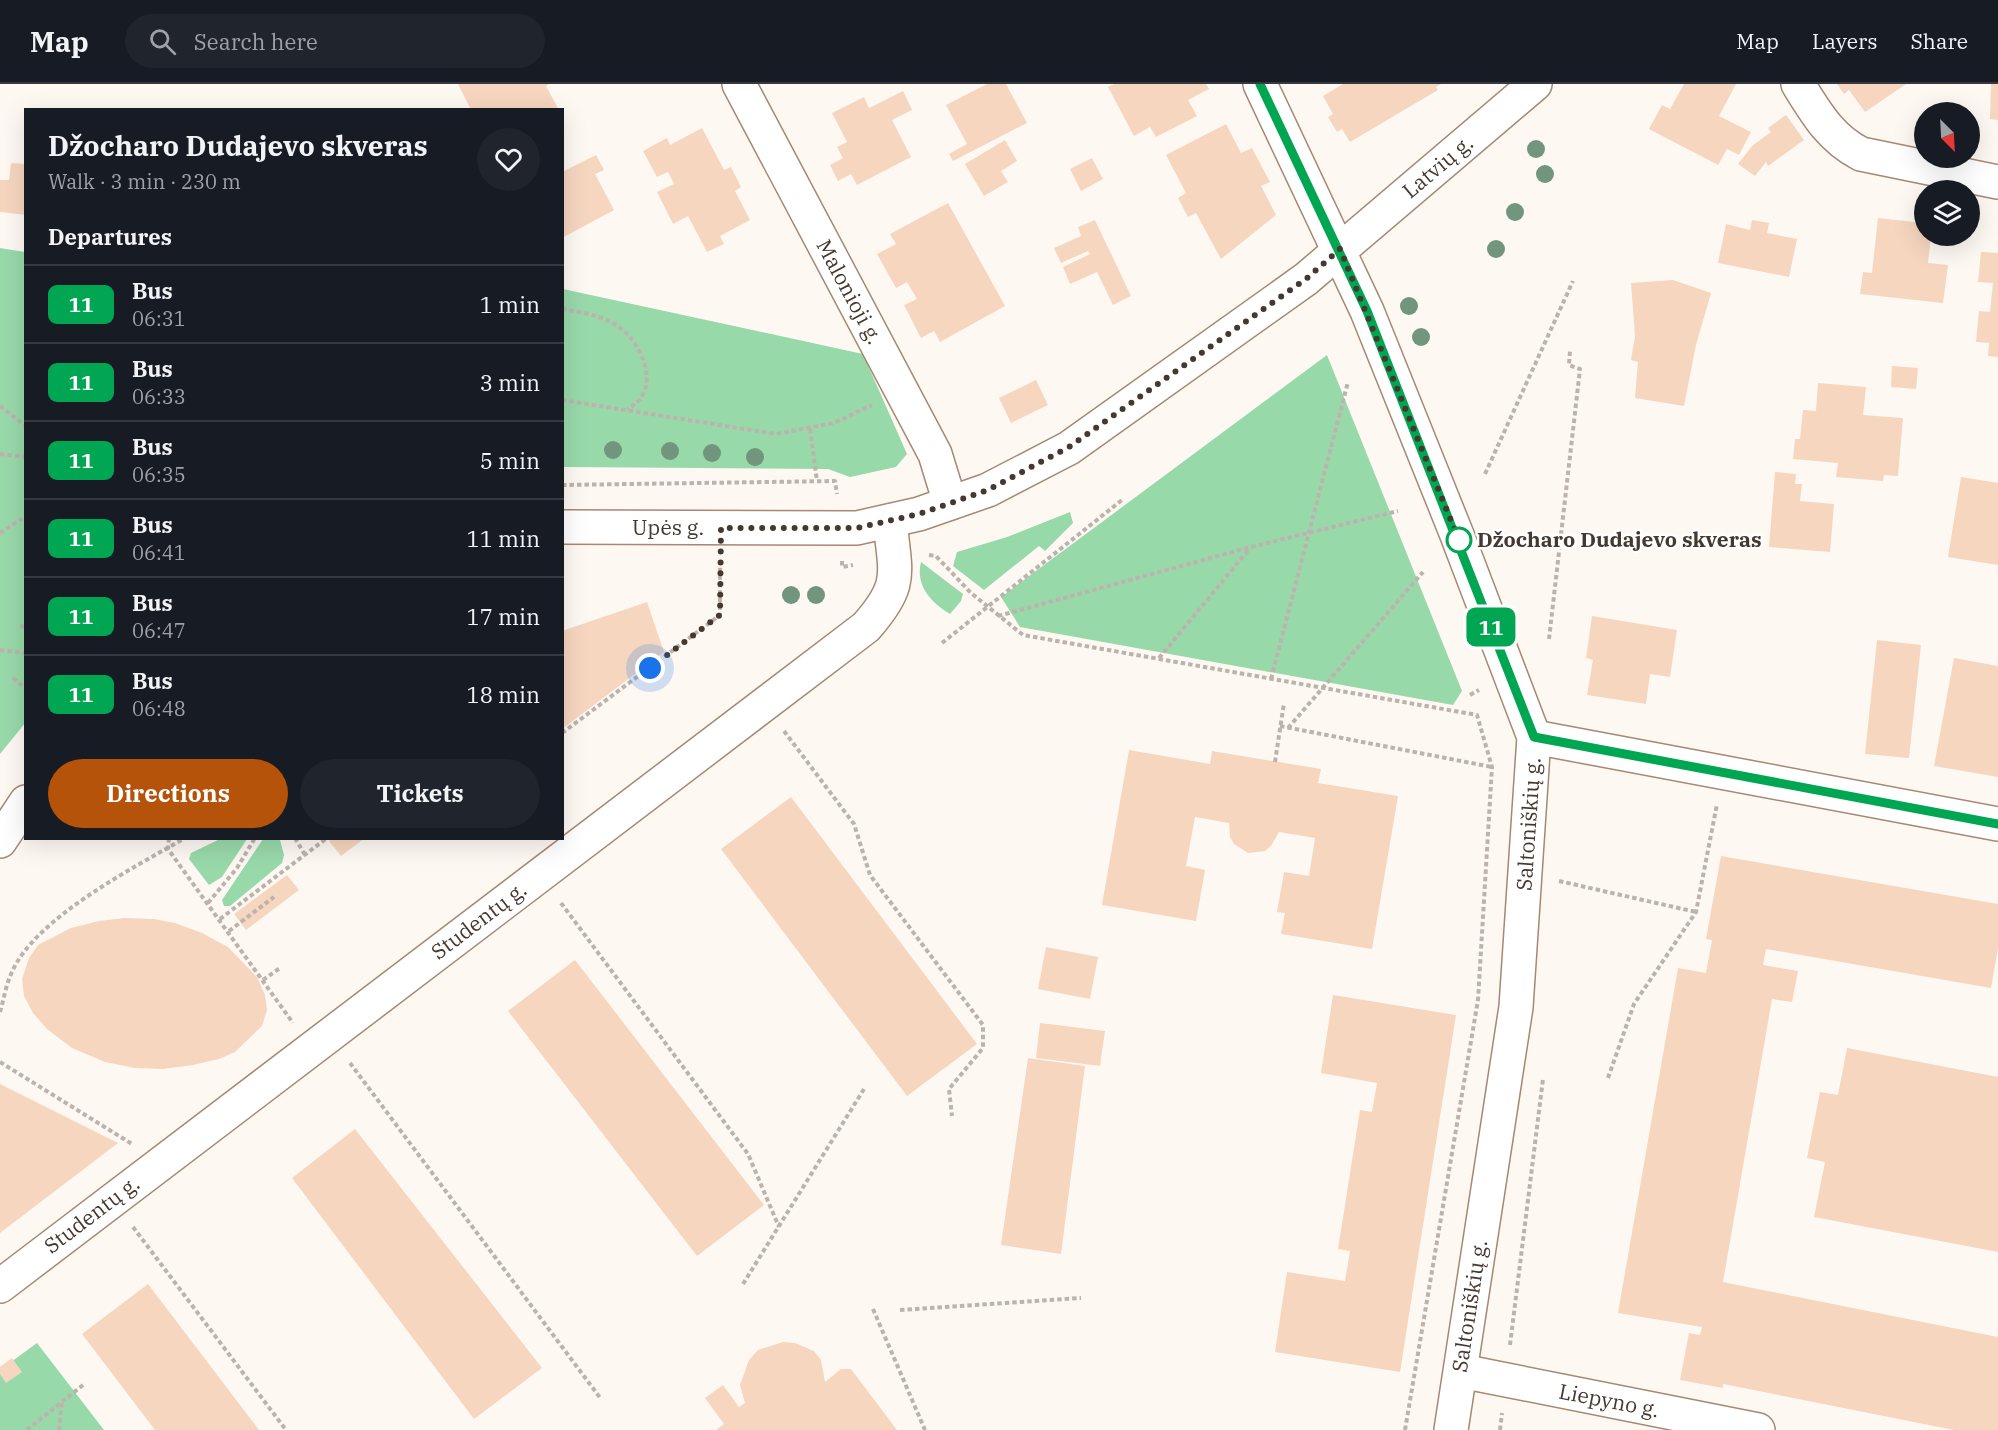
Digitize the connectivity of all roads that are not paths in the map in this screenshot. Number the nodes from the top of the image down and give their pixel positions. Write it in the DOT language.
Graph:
graph roads {
  1 [pos="739,84"];
  2 [pos="1260,84"];
  3 [pos="1535,84"];
  4 [pos="1798,84"];
  5 [pos="1998,182"];
  6 [pos="1340,249"];
  7 [pos="950,503"];
  8 [pos="890,521"];
  9 [pos="564,527"];
  10 [pos="1534,737"];
  11 [pos="24,805"];
  12 [pos="1998,824"];
  13 [pos="0,841"];
  14 [pos="0,1286"];
  15 [pos="1461,1371"];
  16 [pos="1451,1430"];
  17 [pos="1758,1430"];
  1 -- 7 [label="street, Malonioji g."];
  2 -- 6 [label="street, Saltoniškių g."];
  3 -- 6 [label="street, Latvių g."];
  4 -- 5 [label="street"];
  6 -- 7 [label="street, Upės g."];
  6 -- 10 [label="street, Saltoniškių g."];
  7 -- 8 [label="street, Upės g."];
  8 -- 9 [label="street, Upės g."];
  8 -- 14 [label="street, Studentų g."];
  10 -- 12 [label="street"];
  10 -- 15 [label="street, Saltoniškių g."];
  11 -- 13 [label="street"];
  15 -- 16 [label="street, Saltoniškių g."];
  15 -- 17 [label="street, Liepyno g."];
}
